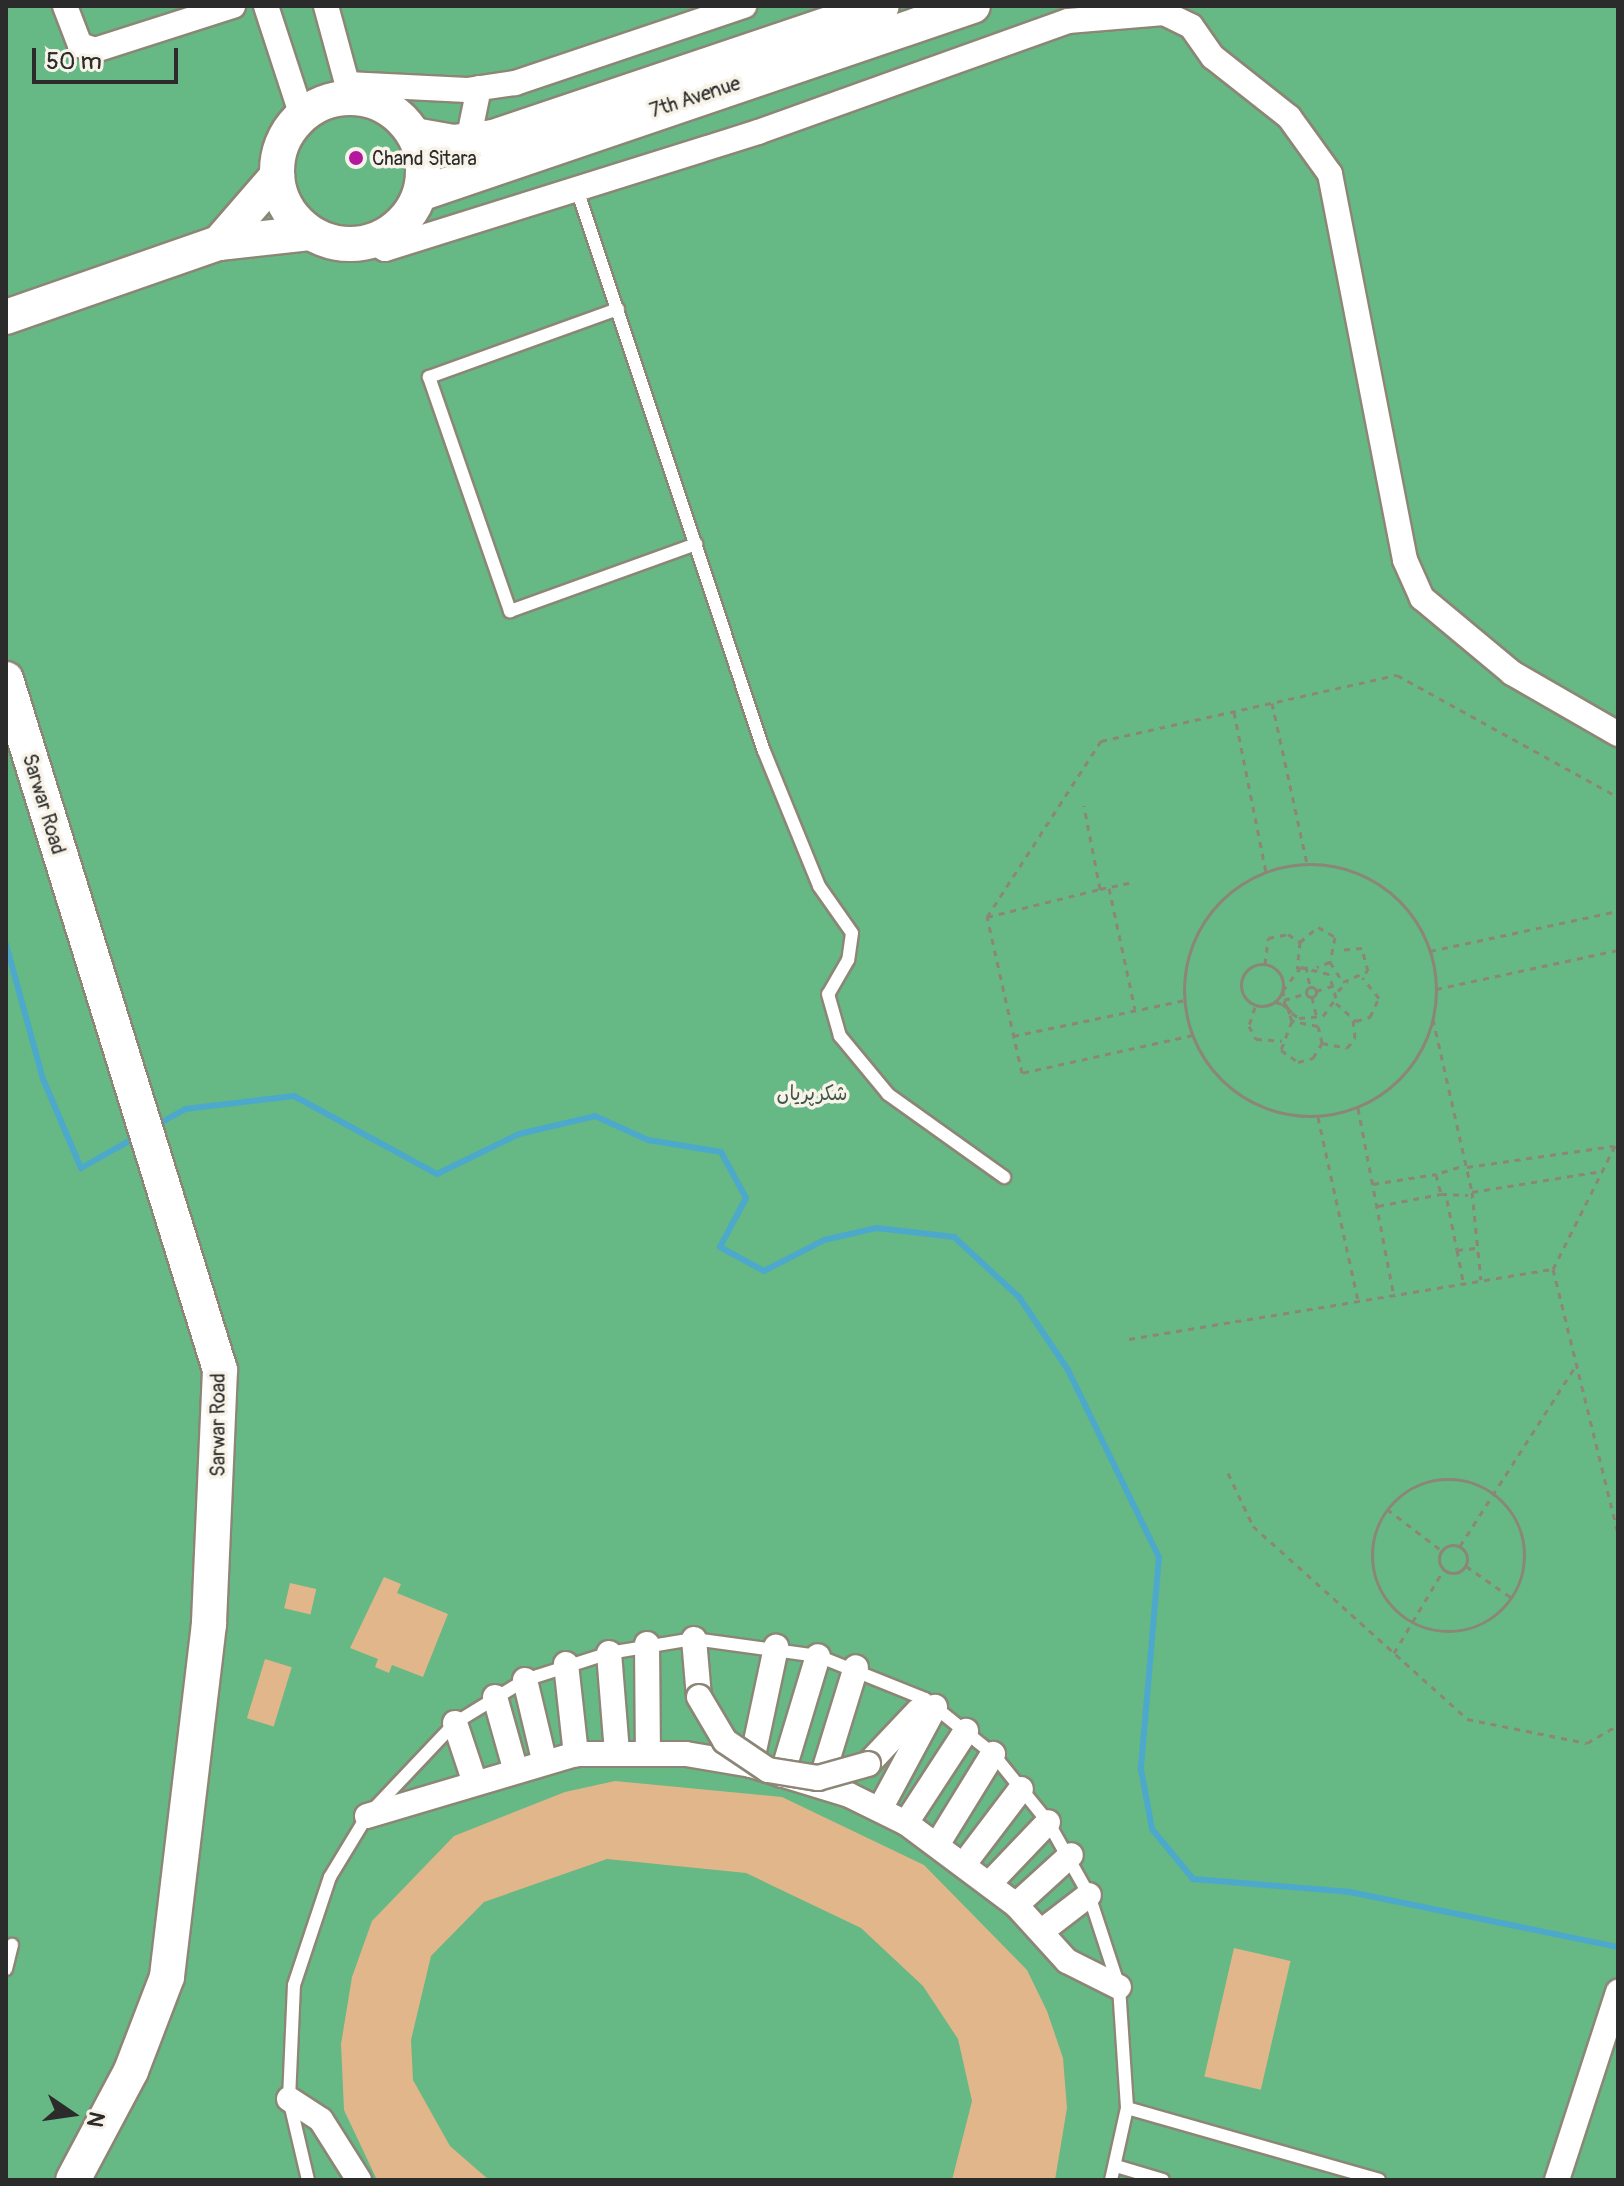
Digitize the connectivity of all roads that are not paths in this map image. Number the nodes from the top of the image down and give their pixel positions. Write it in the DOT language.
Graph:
graph roads {
  1 [pos="65,6"];
  2 [pos="233,6"];
  3 [pos="266,6"];
  4 [pos="326,6"];
  5 [pos="744,6"];
  6 [pos="882,6"];
  7 [pos="973,6"];
  8 [pos="479,88"];
  9 [pos="349,91"];
  10 [pos="302,116"];
  11 [pos="414,135"];
  12 [pos="468,141"];
  13 [pos="277,176"];
  14 [pos="577,189"];
  15 [pos="420,194"];
  16 [pos="309,233"];
  17 [pos="373,242"];
  18 [pos="219,243"];
  19 [pos="618,309"];
  20 [pos="6,317"];
  21 [pos="696,544"];
  22 [pos="6,679"];
  23 [pos="1618,734"];
  24 [pos="1004,1177"];
  25 [pos="694,1639"];
  26 [pos="647,1644"];
  27 [pos="776,1647"];
  28 [pos="609,1653"];
  29 [pos="818,1656"];
  30 [pos="566,1664"];
  31 [pos="856,1667"];
  32 [pos="525,1680"];
  33 [pos="495,1697"];
  34 [pos="930,1703"];
  35 [pos="455,1723"];
  36 [pos="966,1731"];
  37 [pos="648,1752"];
  38 [pos="617,1753"];
  39 [pos="576,1754"];
  40 [pos="993,1754"];
  41 [pos="544,1760"];
  42 [pos="751,1765"];
  43 [pos="515,1768"];
  44 [pos="782,1775"];
  45 [pos="474,1780"];
  46 [pos="820,1784"];
  47 [pos="1021,1789"];
  48 [pos="880,1809"];
  49 [pos="367,1816"];
  50 [pos="1048,1822"];
  51 [pos="906,1823"];
  52 [pos="937,1845"];
  53 [pos="1071,1855"];
  54 [pos="964,1864"];
  55 [pos="990,1883"];
  56 [pos="1089,1895"];
  57 [pos="1016,1905"];
  58 [pos="1042,1931"];
  59 [pos="12,1945"];
  60 [pos="6,1969"];
  61 [pos="1119,1987"];
  62 [pos="1618,1992"];
  63 [pos="289,2099"];
  64 [pos="1127,2108"];
  65 [pos="1116,2166"];
  66 [pos="73,2180"];
  67 [pos="308,2180"];
  68 [pos="359,2180"];
  69 [pos="1111,2180"];
  70 [pos="1163,2180"];
  71 [pos="1379,2180"];
  72 [pos="1557,2180"];
  1 -- 2 [label="street"];
  3 -- 10 [label="street"];
  4 -- 9 [label="street"];
  5 -- 8 [label="street"];
  6 -- 12 [label="street, 7th Avenue"];
  7 -- 15 [label="street, 7th Avenue"];
  8 -- 9 [label="street"];
  8 -- 12 [label="street"];
  9 -- 10 [label="street"];
  9 -- 11 [label="street"];
  10 -- 13 [label="street"];
  11 -- 12 [label="street, 7th Avenue"];
  11 -- 15 [label="street"];
  13 -- 16 [label="street"];
  13 -- 18 [label="street"];
  14 -- 17 [label="street"];
  14 -- 19 [label="lane"];
  14 -- 23 [label="street"];
  15 -- 17 [label="street"];
  16 -- 17 [label="street"];
  16 -- 18 [label="street"];
  18 -- 20 [label="street"];
  19 -- 21 [label="lane"];
  19 -- 21 [label="lane"];
  21 -- 24 [label="lane"];
  22 -- 66 [label="street, Sarwar Road"];
  25 -- 26 [label="lane"];
  25 -- 27 [label="lane"];
  25 -- 34 [label="street, bridge"];
  26 -- 28 [label="lane"];
  26 -- 37 [label="street"];
  27 -- 29 [label="lane"];
  27 -- 42 [label="street"];
  28 -- 30 [label="lane"];
  28 -- 38 [label="street"];
  29 -- 31 [label="lane"];
  29 -- 44 [label="street"];
  30 -- 32 [label="lane"];
  30 -- 39 [label="street"];
  31 -- 34 [label="lane"];
  31 -- 46 [label="street"];
  32 -- 33 [label="lane"];
  32 -- 41 [label="street"];
  33 -- 35 [label="lane"];
  33 -- 43 [label="street"];
  34 -- 36 [label="lane"];
  34 -- 48 [label="street"];
  35 -- 45 [label="street"];
  35 -- 49 [label="lane"];
  36 -- 40 [label="lane"];
  36 -- 51 [label="street"];
  37 -- 38 [label="street"];
  37 -- 42 [label="street"];
  38 -- 39 [label="street"];
  39 -- 41 [label="street"];
  40 -- 47 [label="lane"];
  40 -- 52 [label="street"];
  41 -- 43 [label="street"];
  42 -- 44 [label="street"];
  43 -- 45 [label="street"];
  44 -- 46 [label="street"];
  45 -- 49 [label="street"];
  46 -- 48 [label="street"];
  47 -- 50 [label="lane"];
  47 -- 54 [label="street"];
  48 -- 51 [label="street"];
  49 -- 63 [label="lane"];
  50 -- 53 [label="lane"];
  50 -- 55 [label="street"];
  51 -- 52 [label="street"];
  52 -- 54 [label="street"];
  53 -- 56 [label="lane"];
  53 -- 57 [label="street"];
  54 -- 55 [label="street"];
  55 -- 57 [label="street"];
  56 -- 58 [label="street"];
  56 -- 61 [label="lane"];
  57 -- 58 [label="street"];
  58 -- 61 [label="street"];
  59 -- 60 [label="lane"];
  61 -- 64 [label="lane"];
  62 -- 72 [label="street"];
  63 -- 67 [label="lane"];
  63 -- 68 [label="street"];
  64 -- 65 [label="lane"];
  64 -- 71 [label="lane"];
  65 -- 69 [label="lane"];
  65 -- 70 [label="lane"];
}
